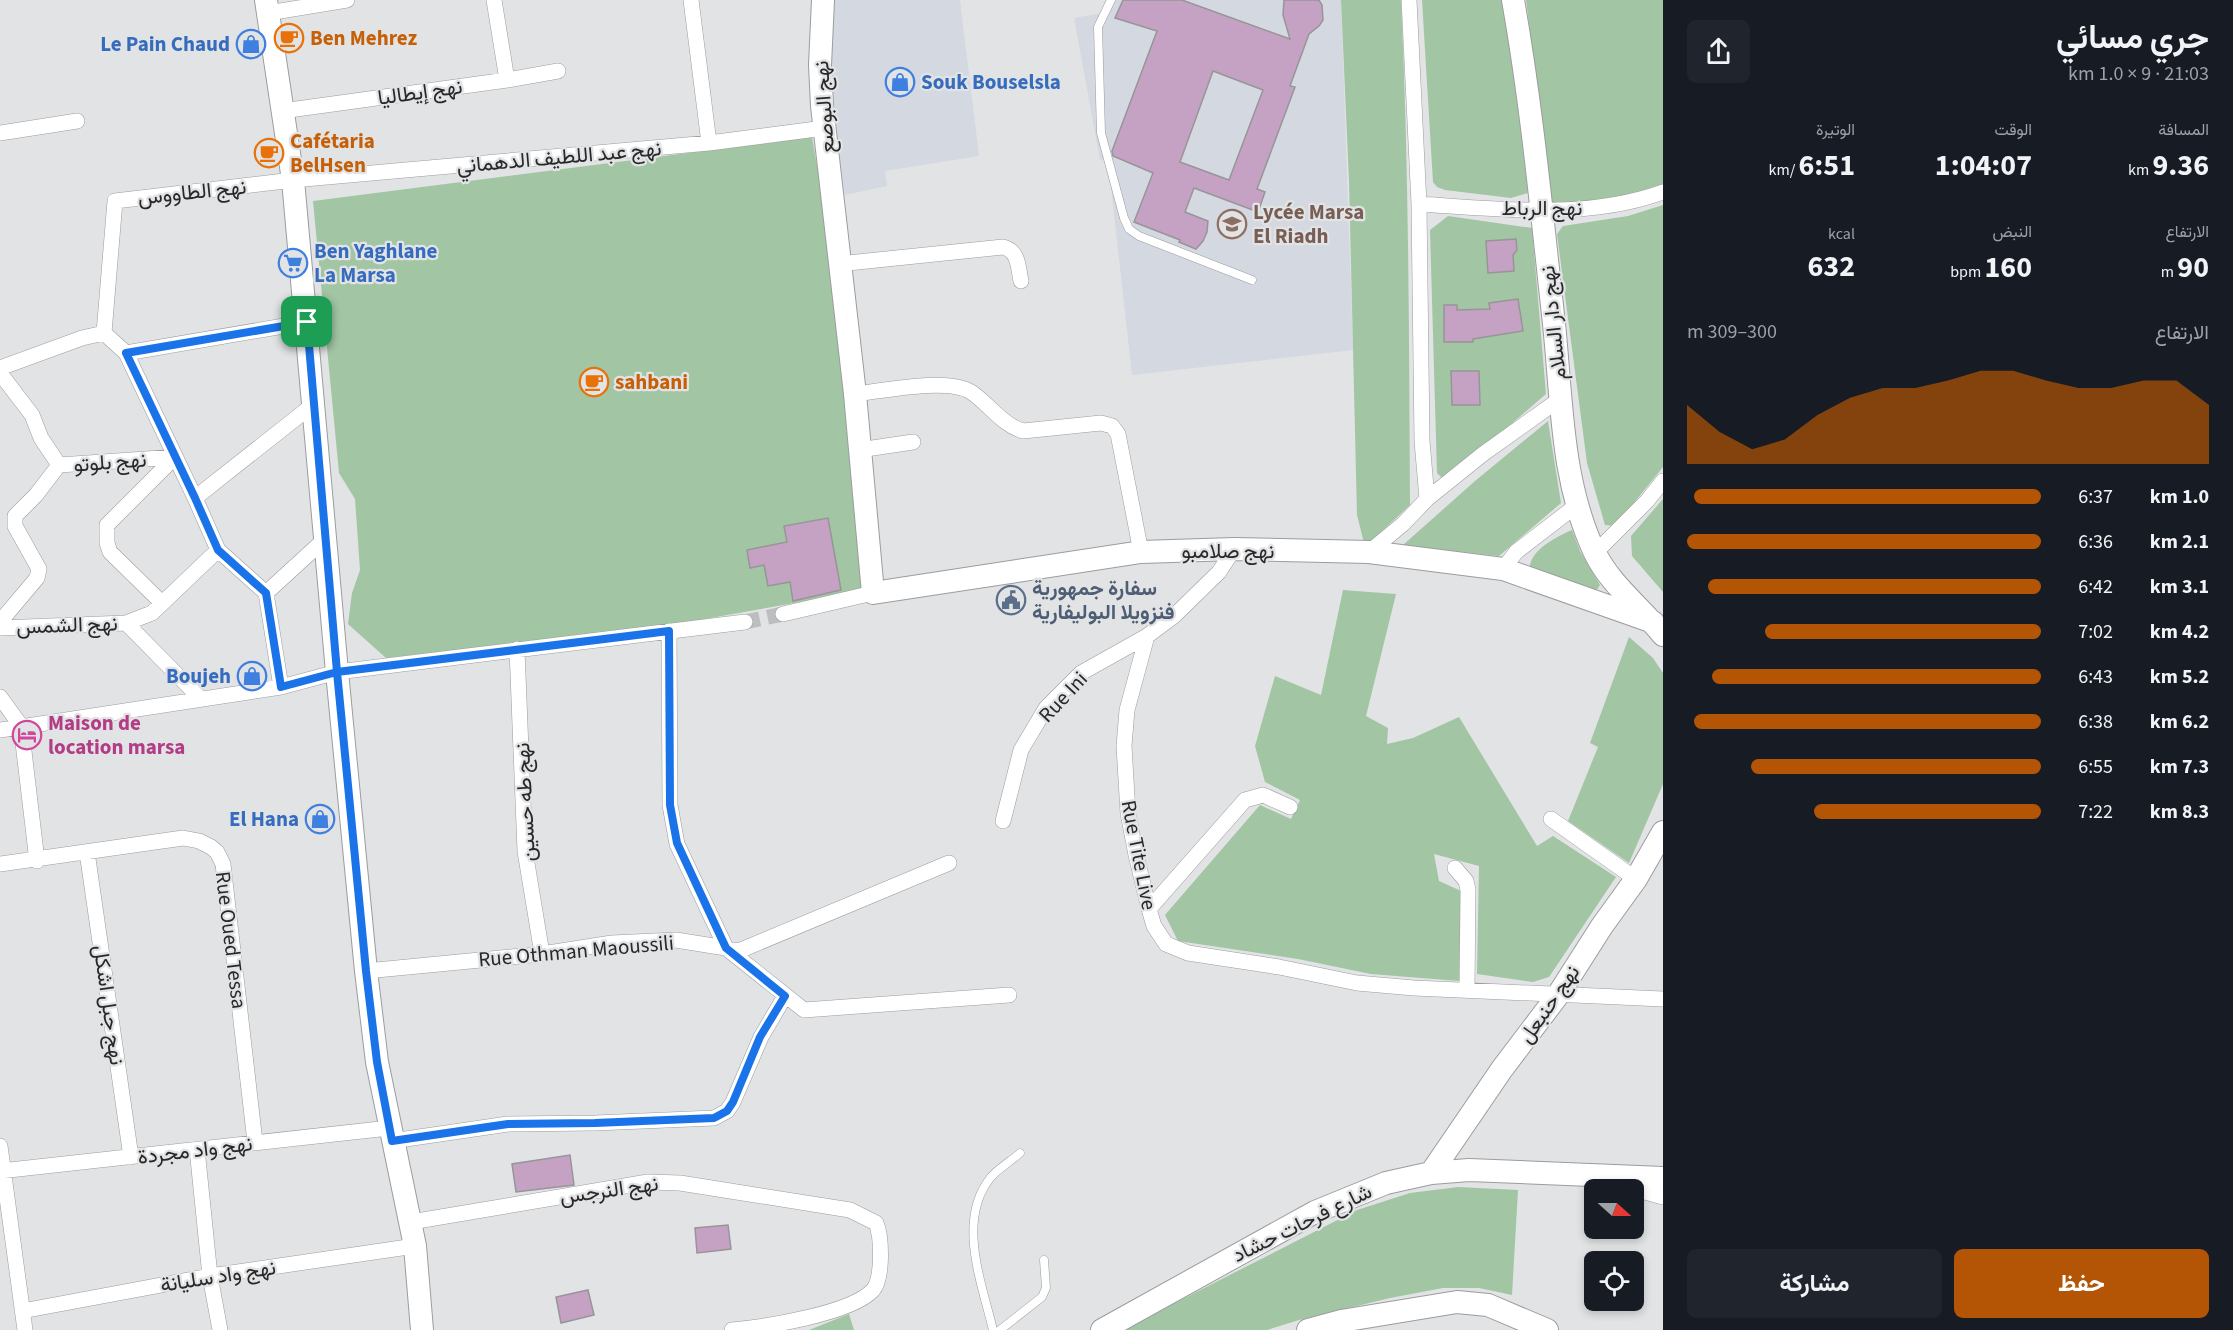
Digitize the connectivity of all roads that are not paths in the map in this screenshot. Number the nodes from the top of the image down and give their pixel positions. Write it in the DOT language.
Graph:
graph roads {
  1 [pos="347,0"];
  2 [pos="494,0"];
  3 [pos="690,0"];
  4 [pos="823,0"];
  5 [pos="1111,0"];
  6 [pos="1409,0"];
  7 [pos="1513,0"];
  8 [pos="267,6"];
  9 [pos="558,71"];
  10 [pos="507,80"];
  11 [pos="282,111"];
  12 [pos="77,121"];
  13 [pos="824,128"];
  14 [pos="0,133"];
  15 [pos="709,143"];
  16 [pos="293,180"];
  17 [pos="1663,192"];
  18 [pos="1419,204"];
  19 [pos="1542,210"];
  20 [pos="838,264"];
  21 [pos="1252,280"];
  22 [pos="1021,281"];
  23 [pos="307,322"];
  24 [pos="104,333"];
  25 [pos="126,353"];
  26 [pos="0,368"];
  27 [pos="0,373"];
  28 [pos="855,394"];
  29 [pos="1560,399"];
  30 [pos="314,404"];
  31 [pos="913,442"];
  32 [pos="859,450"];
  33 [pos="175,457"];
  34 [pos="59,465"];
  35 [pos="1663,481"];
  36 [pos="195,498"];
  37 [pos="1427,499"];
  38 [pos="1577,505"];
  39 [pos="325,539"];
  40 [pos="1234,549"];
  41 [pos="218,550"];
  42 [pos="1141,552"];
  43 [pos="1369,552"];
  44 [pos="1595,553"];
  45 [pos="1503,569"];
  46 [pos="266,593"];
  47 [pos="873,593"];
  48 [pos="162,603"];
  49 [pos="783,614"];
  50 [pos="0,622"];
  51 [pos="744,622"];
  52 [pos="126,623"];
  53 [pos="0,628"];
  54 [pos="1658,628"];
  55 [pos="669,631"];
  56 [pos="1147,636"];
  57 [pos="517,649"];
  58 [pos="337,672"];
  59 [pos="281,687"];
  60 [pos="0,697"];
  61 [pos="201,699"];
  62 [pos="21,726"];
  63 [pos="0,730"];
  64 [pos="1290,807"];
  65 [pos="1551,819"];
  66 [pos="1003,821"];
  67 [pos="1663,832"];
  68 [pos="87,852"];
  69 [pos="37,861"];
  70 [pos="949,862"];
  71 [pos="0,864"];
  72 [pos="1455,868"];
  73 [pos="1636,879"];
  74 [pos="1149,909"];
  75 [pos="726,948"];
  76 [pos="542,954"];
  77 [pos="366,971"];
  78 [pos="1467,990"];
  79 [pos="1009,995"];
  80 [pos="1558,995"];
  81 [pos="785,996"];
  82 [pos="1663,999"];
  83 [pos="391,1135"];
  84 [pos="255,1142"];
  85 [pos="0,1146"];
  86 [pos="197,1149"];
  87 [pos="1020,1153"];
  88 [pos="131,1158"];
  89 [pos="1,1171"];
  90 [pos="1431,1173"];
  91 [pos="1625,1176"];
  92 [pos="1663,1178"];
  93 [pos="1663,1197"];
  94 [pos="411,1222"];
  95 [pos="415,1246"];
  96 [pos="1044,1260"];
  97 [pos="210,1276"];
  98 [pos="22,1311"];
  99 [pos="25,1330"];
  100 [pos="220,1330"];
  101 [pos="422,1330"];
  102 [pos="732,1330"];
  103 [pos="993,1330"];
  104 [pos="1000,1330"];
  105 [pos="1102,1330"];
  106 [pos="1308,1330"];
  107 [pos="1547,1330"];
  1 -- 8 [label="street"];
  2 -- 10 [label="street"];
  3 -- 15 [label="street"];
  4 -- 13 [label="street, نهج البوصع"];
  5 -- 21 [label="lane"];
  6 -- 18 [label="street"];
  7 -- 19 [label="street, نهج دار السلام"];
  8 -- 11 [label="street"];
  9 -- 10 [label="street, نهج إيطاليا"];
  10 -- 11 [label="street, نهج إيطاليا"];
  11 -- 16 [label="street"];
  12 -- 14 [label="street"];
  13 -- 15 [label="street, نهج عبد اللطيف الدهماني"];
  13 -- 20 [label="street, نهج البوصع"];
  15 -- 16 [label="street, نهج عبد اللطيف الدهماني"];
  16 -- 23 [label="street"];
  16 -- 24 [label="street, نهج الطاووس"];
  17 -- 19 [label="street, نهج الرباط"];
  18 -- 19 [label="street, نهج الرباط"];
  18 -- 37 [label="street"];
  19 -- 29 [label="street, نهج دار السلام"];
  20 -- 22 [label="street"];
  20 -- 28 [label="street, نهج البوصع"];
  23 -- 25 [label="street"];
  23 -- 30 [label="street"];
  24 -- 25 [label="street"];
  24 -- 26 [label="street"];
  25 -- 33 [label="street"];
  27 -- 34 [label="street"];
  28 -- 32 [label="street, نهج البوصع"];
  28 -- 42 [label="street"];
  29 -- 37 [label="street"];
  29 -- 38 [label="street, نهج دار السلام"];
  30 -- 36 [label="street"];
  30 -- 39 [label="street"];
  31 -- 32 [label="street"];
  32 -- 47 [label="street, نهج البوصع"];
  33 -- 34 [label="street, نهج بلوتو"];
  33 -- 36 [label="street"];
  33 -- 48 [label="street"];
  34 -- 50 [label="street, نهج بلوتو"];
  35 -- 44 [label="street"];
  36 -- 41 [label="street"];
  37 -- 43 [label="street"];
  38 -- 44 [label="street, نهج دار السلام"];
  38 -- 45 [label="street"];
  39 -- 46 [label="street"];
  39 -- 58 [label="street"];
  40 -- 42 [label="street, نهج صلامبو"];
  40 -- 43 [label="street, نهج صلامبو"];
  40 -- 56 [label="street"];
  41 -- 46 [label="street"];
  41 -- 48 [label="street, نهج الشمس"];
  42 -- 47 [label="street, نهج صلامبو"];
  43 -- 45 [label="street, نهج صلامبو"];
  44 -- 54 [label="street, نهج دار السلام"];
  45 -- 54 [label="street, نهج صلامبو"];
  46 -- 59 [label="street"];
  47 -- 49 [label="street, نهج صلامبو"];
  48 -- 52 [label="street, نهج الشمس"];
  51 -- 55 [label="street"];
  52 -- 53 [label="street, نهج الشمس"];
  52 -- 61 [label="street"];
  55 -- 57 [label="street"];
  55 -- 75 [label="street"];
  56 -- 66 [label="street, Rue Ini"];
  56 -- 74 [label="street, Rue Tite Live"];
  57 -- 58 [label="street"];
  57 -- 76 [label="street, نهج طه حسين"];
  58 -- 59 [label="street"];
  58 -- 77 [label="street"];
  59 -- 61 [label="street"];
  60 -- 62 [label="street"];
  61 -- 62 [label="street"];
  62 -- 63 [label="street"];
  62 -- 69 [label="street"];
  64 -- 74 [label="street"];
  65 -- 73 [label="street"];
  67 -- 73 [label="street, نهج حنبعل"];
  68 -- 69 [label="street, Rue Oued Tessa"];
  68 -- 84 [label="street, Rue Oued Tessa"];
  68 -- 88 [label="street, نهج جبل اشكل"];
  69 -- 71 [label="street, Rue Oued Tessa"];
  70 -- 75 [label="street, Rue Othman Maoussili"];
  72 -- 78 [label="street"];
  73 -- 80 [label="street, نهج حنبعل"];
  74 -- 78 [label="street, Rue Tite Live"];
  75 -- 76 [label="street, Rue Othman Maoussili"];
  75 -- 81 [label="street"];
  76 -- 77 [label="street, Rue Othman Maoussili"];
  77 -- 83 [label="street"];
  78 -- 80 [label="street, Rue Tite Live"];
  79 -- 81 [label="street"];
  80 -- 82 [label="street, Rue Tite Live"];
  80 -- 90 [label="street, نهج حنبعل"];
  81 -- 83 [label="street, نهج واد مجردة"];
  83 -- 84 [label="street, نهج واد مجردة"];
  83 -- 94 [label="street"];
  84 -- 86 [label="street, نهج واد مجردة"];
  85 -- 89 [label="street"];
  86 -- 88 [label="street, نهج واد مجردة"];
  86 -- 97 [label="street"];
  87 -- 103 [label="lane"];
  88 -- 89 [label="street, نهج واد مجردة"];
  89 -- 98 [label="street"];
  90 -- 91 [label="street, شارع فرحات حشاد"];
  90 -- 105 [label="street, شارع فرحات حشاد"];
  91 -- 92 [label="street, شارع فرحات حشاد"];
  91 -- 93 [label="street"];
  94 -- 95 [label="street"];
  94 -- 102 [label="street, نهج النرجس"];
  95 -- 97 [label="street, نهج واد سليانة"];
  95 -- 101 [label="street"];
  96 -- 104 [label="lane"];
  97 -- 98 [label="street, نهج واد سليانة"];
  97 -- 100 [label="street"];
  98 -- 99 [label="street"];
  106 -- 107 [label="street"];
}
